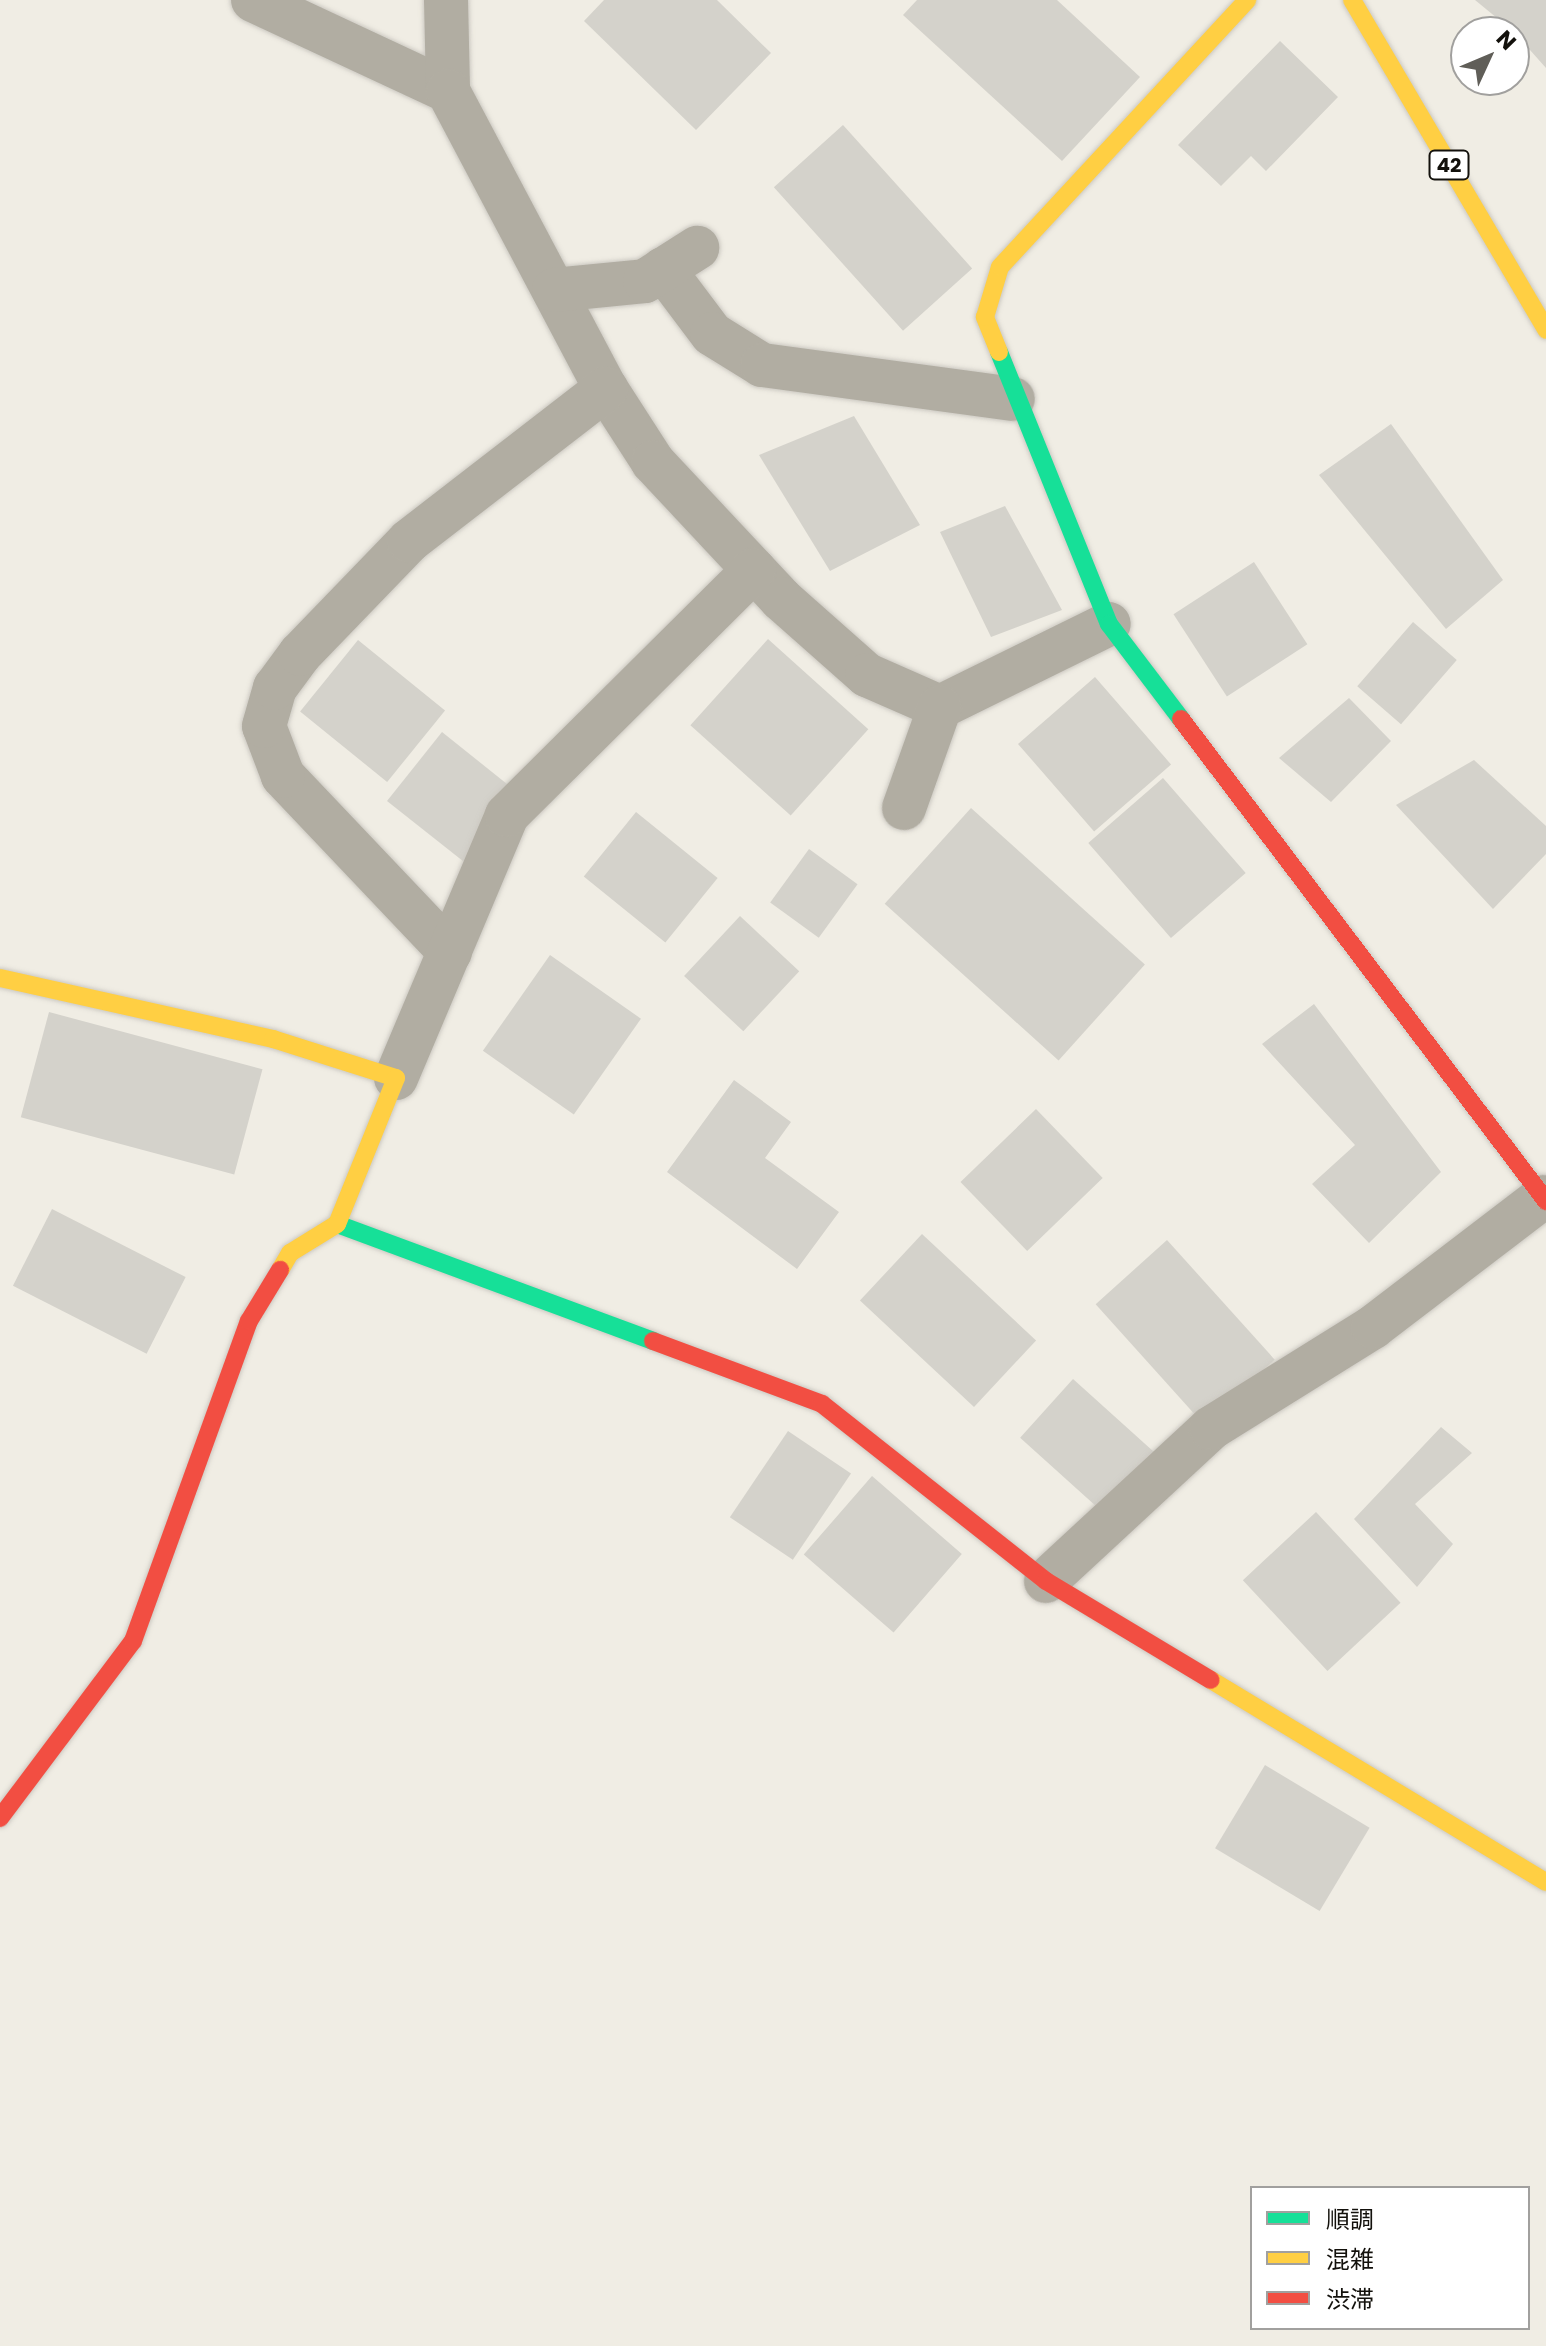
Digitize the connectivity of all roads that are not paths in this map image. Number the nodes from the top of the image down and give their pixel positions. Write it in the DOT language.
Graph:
graph roads {
  1 [pos="253,0"];
  2 [pos="446,0"];
  3 [pos="1247,0"];
  4 [pos="1352,0"];
  5 [pos="448,91"];
  6 [pos="554,290"];
  7 [pos="1546,330"];
  8 [pos="606,389"];
  9 [pos="1013,399"];
  10 [pos="754,570"];
  11 [pos="1109,624"];
  12 [pos="940,707"];
  13 [pos="904,808"];
  14 [pos="450,952"];
  15 [pos="0,978"];
  16 [pos="396,1078"];
  17 [pos="1544,1199"];
  18 [pos="337,1224"];
  19 [pos="1046,1581"];
  20 [pos="0,1818"];
  21 [pos="1546,1882"];
  1 -- 5 [label="street"];
  2 -- 5 [label="street"];
  3 -- 9 [label="street"];
  4 -- 7 [label="street, 42"];
  5 -- 6 [label="street"];
  6 -- 8 [label="street"];
  6 -- 9 [label="street"];
  8 -- 10 [label="street"];
  8 -- 14 [label="street"];
  9 -- 11 [label="street"];
  10 -- 12 [label="street"];
  10 -- 14 [label="street"];
  11 -- 12 [label="street"];
  11 -- 17 [label="street"];
  12 -- 13 [label="street"];
  14 -- 16 [label="street"];
  15 -- 16 [label="street"];
  16 -- 18 [label="street"];
  17 -- 19 [label="street"];
  18 -- 19 [label="street"];
  18 -- 20 [label="street"];
  19 -- 21 [label="street"];
}
